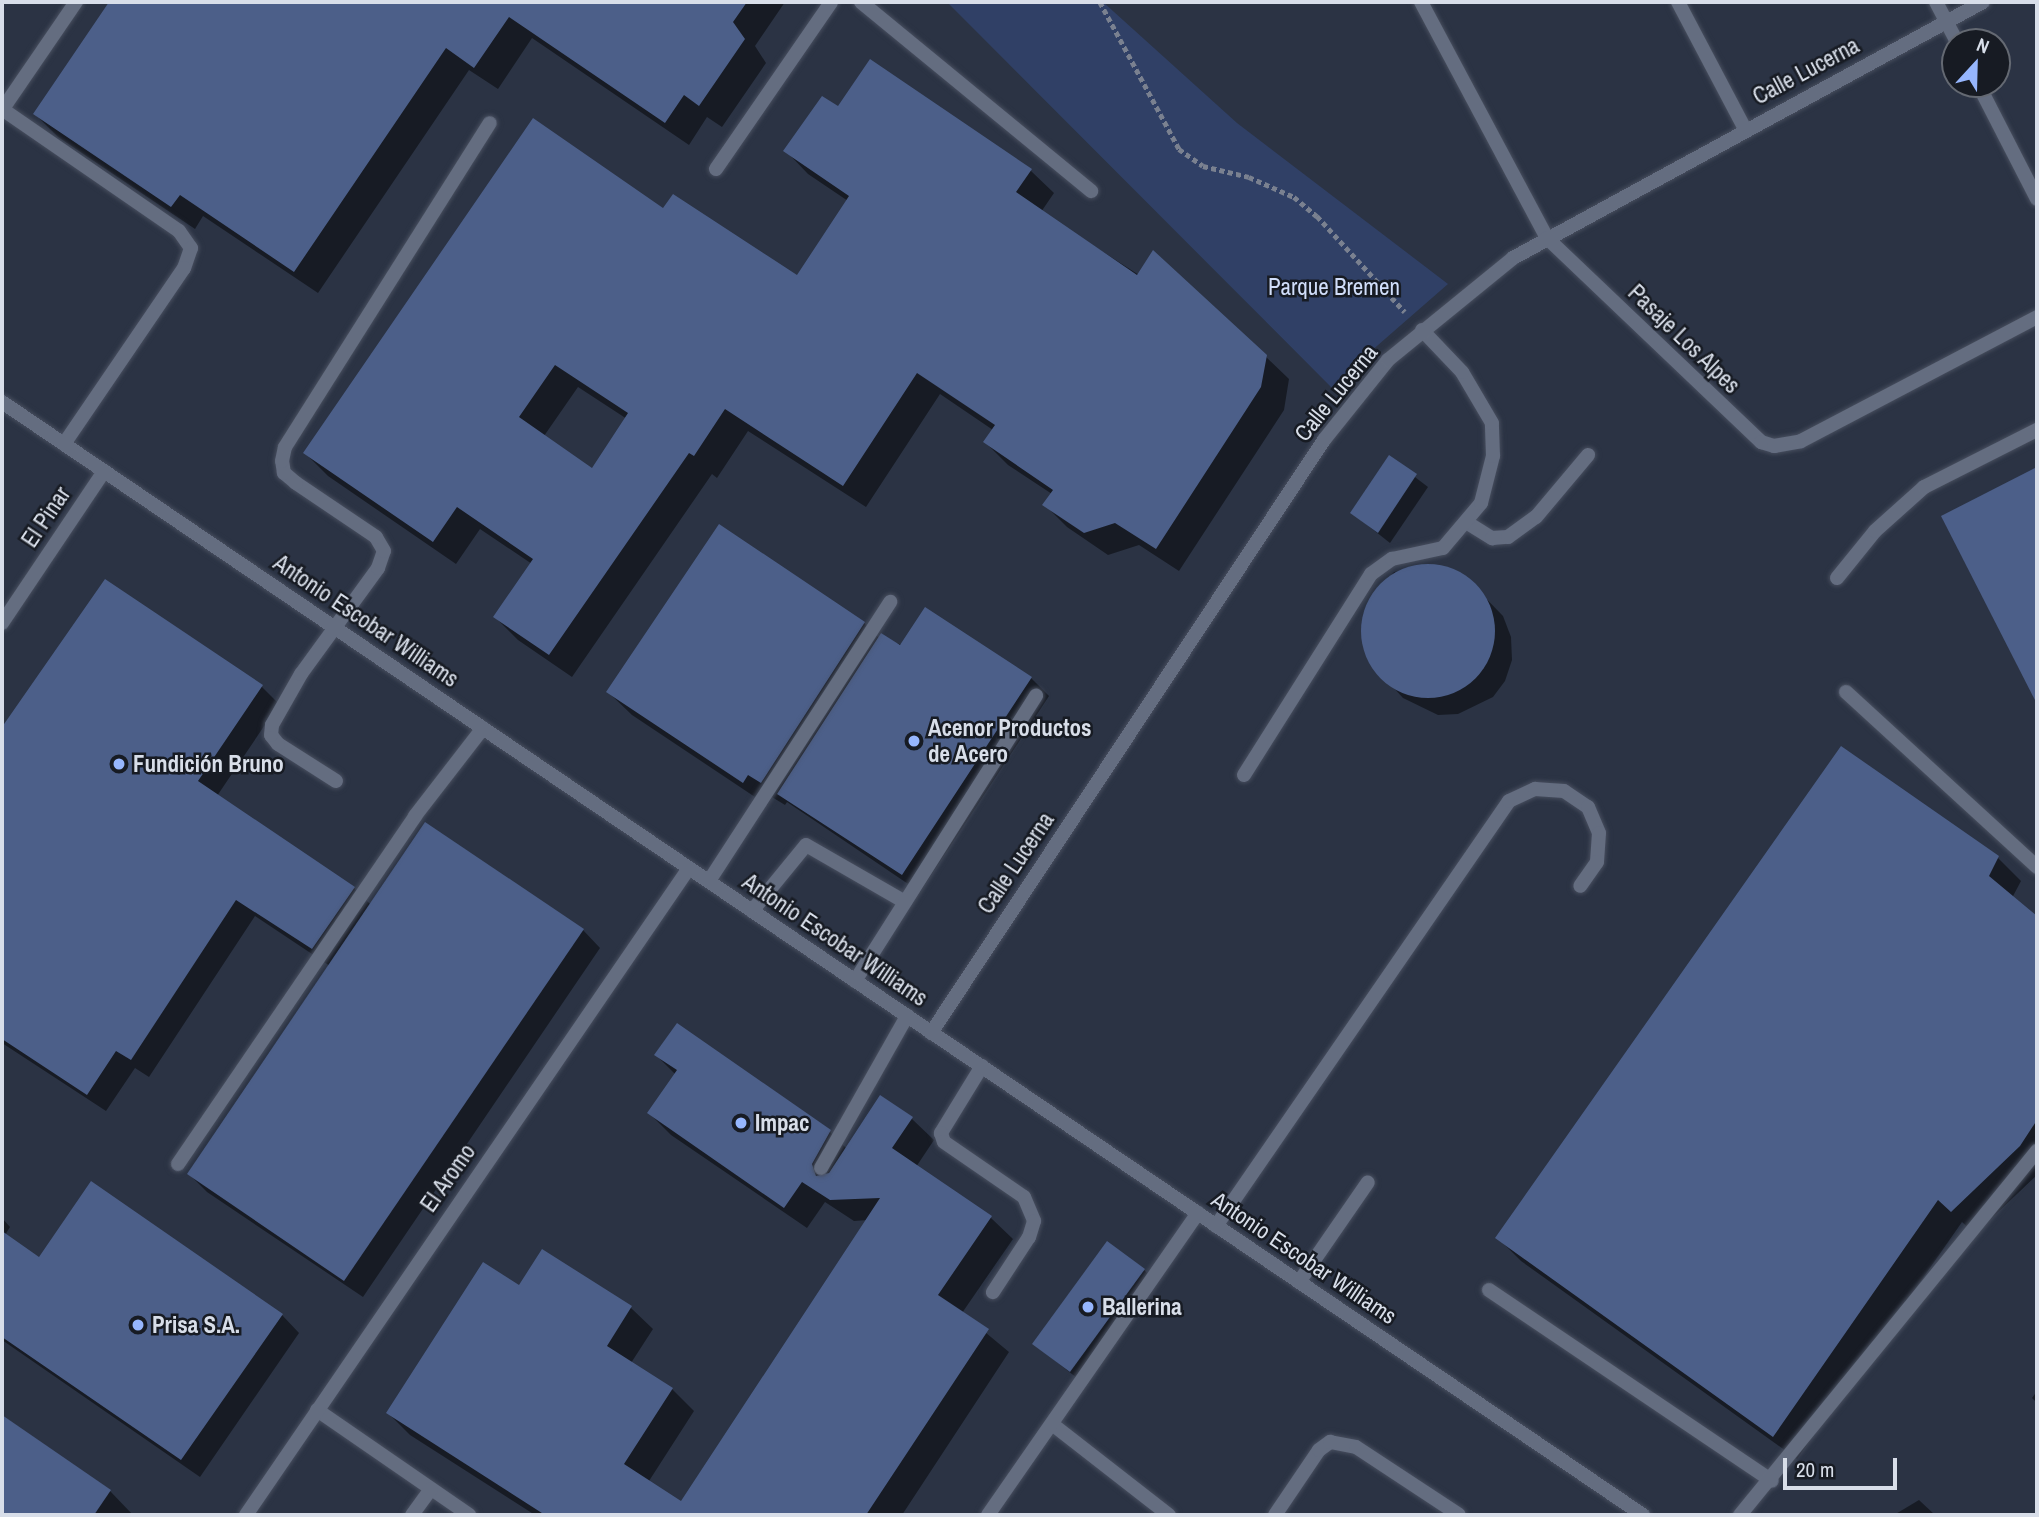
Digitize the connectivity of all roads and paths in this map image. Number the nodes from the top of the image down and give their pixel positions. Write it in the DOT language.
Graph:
graph roads {
  1 [pos="76,2"];
  2 [pos="831,2"];
  3 [pos="861,2"];
  4 [pos="1100,2"];
  5 [pos="1422,2"];
  6 [pos="1678,2"];
  7 [pos="1936,2"];
  8 [pos="1983,2"];
  9 [pos="1947,22"];
  10 [pos="1950,28"];
  11 [pos="1986,98"];
  12 [pos="2,110"];
  13 [pos="490,123"];
  14 [pos="1745,129"];
  15 [pos="716,169"];
  16 [pos="1091,191"];
  17 [pos="2037,199"];
  18 [pos="1547,238"];
  19 [pos="2037,317"];
  20 [pos="1422,330"];
  21 [pos="2,401"];
  22 [pos="2037,430"];
  23 [pos="64,444"];
  24 [pos="1588,455"];
  25 [pos="104,471"];
  26 [pos="1466,522"];
  27 [pos="1837,578"];
  28 [pos="890,602"];
  29 [pos="2,623"];
  30 [pos="333,626"];
  31 [pos="1846,692"];
  32 [pos="1036,696"];
  33 [pos="483,728"];
  34 [pos="1244,775"];
  35 [pos="336,781"];
  36 [pos="2037,867"];
  37 [pos="689,868"];
  38 [pos="709,881"];
  39 [pos="1580,886"];
  40 [pos="905,902"];
  41 [pos="752,911"];
  42 [pos="855,981"];
  43 [pos="907,1016"];
  44 [pos="931,1033"];
  45 [pos="982,1066"];
  46 [pos="2037,1151"];
  47 [pos="178,1164"];
  48 [pos="821,1168"];
  49 [pos="1368,1182"];
  50 [pos="1198,1213"];
  51 [pos="1216,1226"];
  52 [pos="1299,1282"];
  53 [pos="1489,1290"];
  54 [pos="993,1292"];
  55 [pos="317,1410"];
  56 [pos="1052,1424"];
  57 [pos="1772,1481"];
  58 [pos="430,1489"];
  59 [pos="246,1515"];
  60 [pos="412,1515"];
  61 [pos="469,1515"];
  62 [pos="988,1515"];
  63 [pos="1169,1515"];
  64 [pos="1275,1515"];
  65 [pos="1459,1515"];
  66 [pos="1643,1515"];
  67 [pos="1740,1515"];
  1 -- 12 [label="street"];
  2 -- 15 [label="street"];
  3 -- 16 [label="street"];
  4 -- 20 [label="path"];
  5 -- 18 [label="street, Pasaje Los Alpes"];
  6 -- 14 [label="street"];
  7 -- 9 [label="street"];
  8 -- 9 [label="street, Calle Lucerna"];
  9 -- 10 [label="street"];
  9 -- 14 [label="street, Calle Lucerna"];
  11 -- 17 [label="street"];
  12 -- 23 [label="street"];
  13 -- 30 [label="street"];
  14 -- 18 [label="street, Calle Lucerna"];
  18 -- 19 [label="street, Pasaje Los Alpes"];
  18 -- 20 [label="street, Calle Lucerna"];
  20 -- 26 [label="street"];
  20 -- 44 [label="street, Calle Lucerna"];
  21 -- 23 [label="street, Antonio Escobar Williams"];
  22 -- 27 [label="street"];
  23 -- 25 [label="street, Antonio Escobar Williams"];
  24 -- 26 [label="street"];
  25 -- 29 [label="street, El Pinar"];
  25 -- 30 [label="street, Antonio Escobar Williams"];
  26 -- 34 [label="street"];
  28 -- 38 [label="street"];
  30 -- 33 [label="street, Antonio Escobar Williams"];
  30 -- 35 [label="street"];
  31 -- 36 [label="street"];
  32 -- 40 [label="street"];
  33 -- 37 [label="street, Antonio Escobar Williams"];
  33 -- 47 [label="street"];
  37 -- 38 [label="street, Antonio Escobar Williams"];
  37 -- 55 [label="street, El Aromo"];
  38 -- 41 [label="street, Antonio Escobar Williams"];
  39 -- 51 [label="street"];
  40 -- 41 [label="street"];
  40 -- 42 [label="street"];
  41 -- 42 [label="street, Antonio Escobar Williams"];
  42 -- 43 [label="street, Antonio Escobar Williams"];
  43 -- 44 [label="street, Antonio Escobar Williams"];
  43 -- 48 [label="street"];
  44 -- 45 [label="street, Antonio Escobar Williams"];
  45 -- 50 [label="street, Antonio Escobar Williams"];
  45 -- 54 [label="street"];
  46 -- 57 [label="street"];
  49 -- 52 [label="street"];
  50 -- 51 [label="street, Antonio Escobar Williams"];
  50 -- 56 [label="street"];
  51 -- 52 [label="street, Antonio Escobar Williams"];
  52 -- 66 [label="street, Antonio Escobar Williams"];
  53 -- 57 [label="street"];
  55 -- 58 [label="street"];
  55 -- 59 [label="street, El Aromo"];
  56 -- 62 [label="street"];
  56 -- 63 [label="street"];
  57 -- 67 [label="street"];
  58 -- 60 [label="street"];
  58 -- 61 [label="street"];
  64 -- 65 [label="street"];
}
